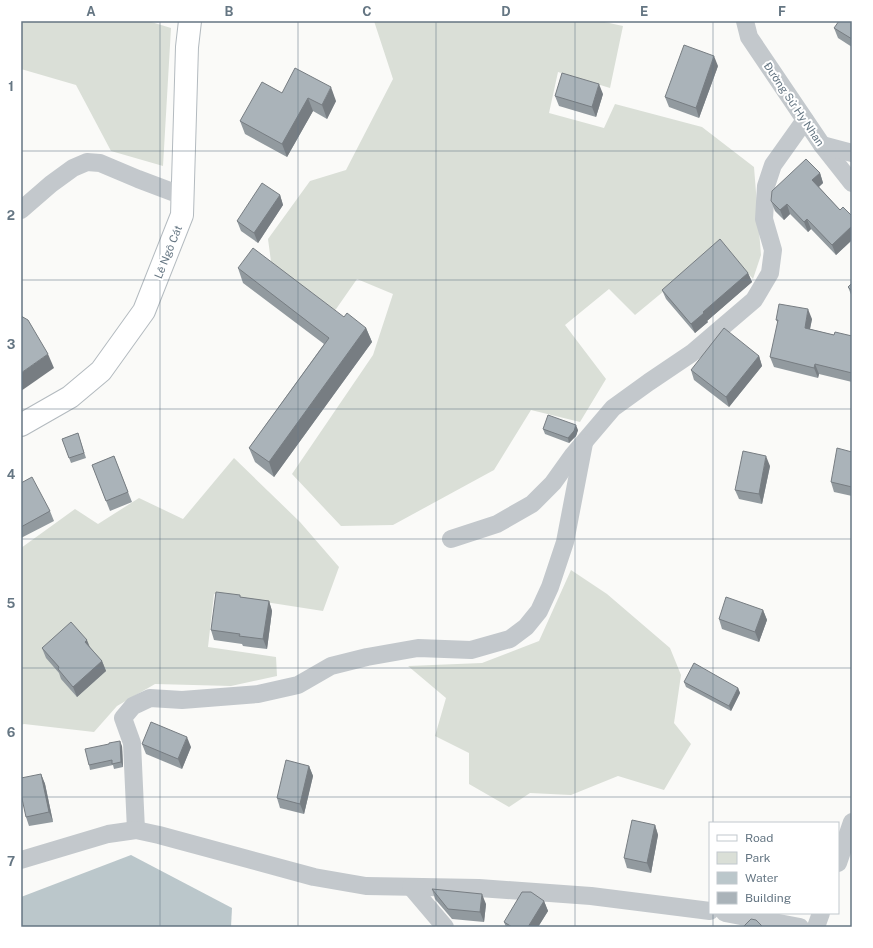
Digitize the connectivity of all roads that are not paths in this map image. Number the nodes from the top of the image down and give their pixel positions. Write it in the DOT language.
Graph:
graph roads {
  1 [pos="190,21"];
  2 [pos="745,21"];
  3 [pos="805,120"];
  4 [pos="822,145"];
  5 [pos="852,153"];
  6 [pos="852,183"];
  7 [pos="183,196"];
  8 [pos="21,210"];
  9 [pos="21,425"];
  10 [pos="584,443"];
  11 [pos="451,538"];
  12 [pos="852,822"];
  13 [pos="136,830"];
  14 [pos="21,860"];
  15 [pos="839,860"];
  16 [pos="411,887"];
  17 [pos="709,911"];
  18 [pos="730,914"];
  19 [pos="821,914"];
  20 [pos="445,927"];
  21 [pos="800,927"];
  22 [pos="816,927"];
  1 -- 7 [label="street, Lê Ngô Cát"];
  2 -- 3 [label="street, Đường Sử Hy Nhan"];
  3 -- 4 [label="street, Đường Sử Hy Nhan"];
  3 -- 10 [label="street"];
  4 -- 5 [label="street"];
  4 -- 6 [label="street, Đường Sử Hy Nhan"];
  7 -- 8 [label="street"];
  7 -- 9 [label="street, Lê Ngô Cát"];
  10 -- 11 [label="street"];
  10 -- 13 [label="street"];
  12 -- 15 [label="street"];
  13 -- 14 [label="street"];
  13 -- 16 [label="street"];
  16 -- 17 [label="street"];
  16 -- 20 [label="street"];
  18 -- 21 [label="street"];
  19 -- 22 [label="street"];
}
